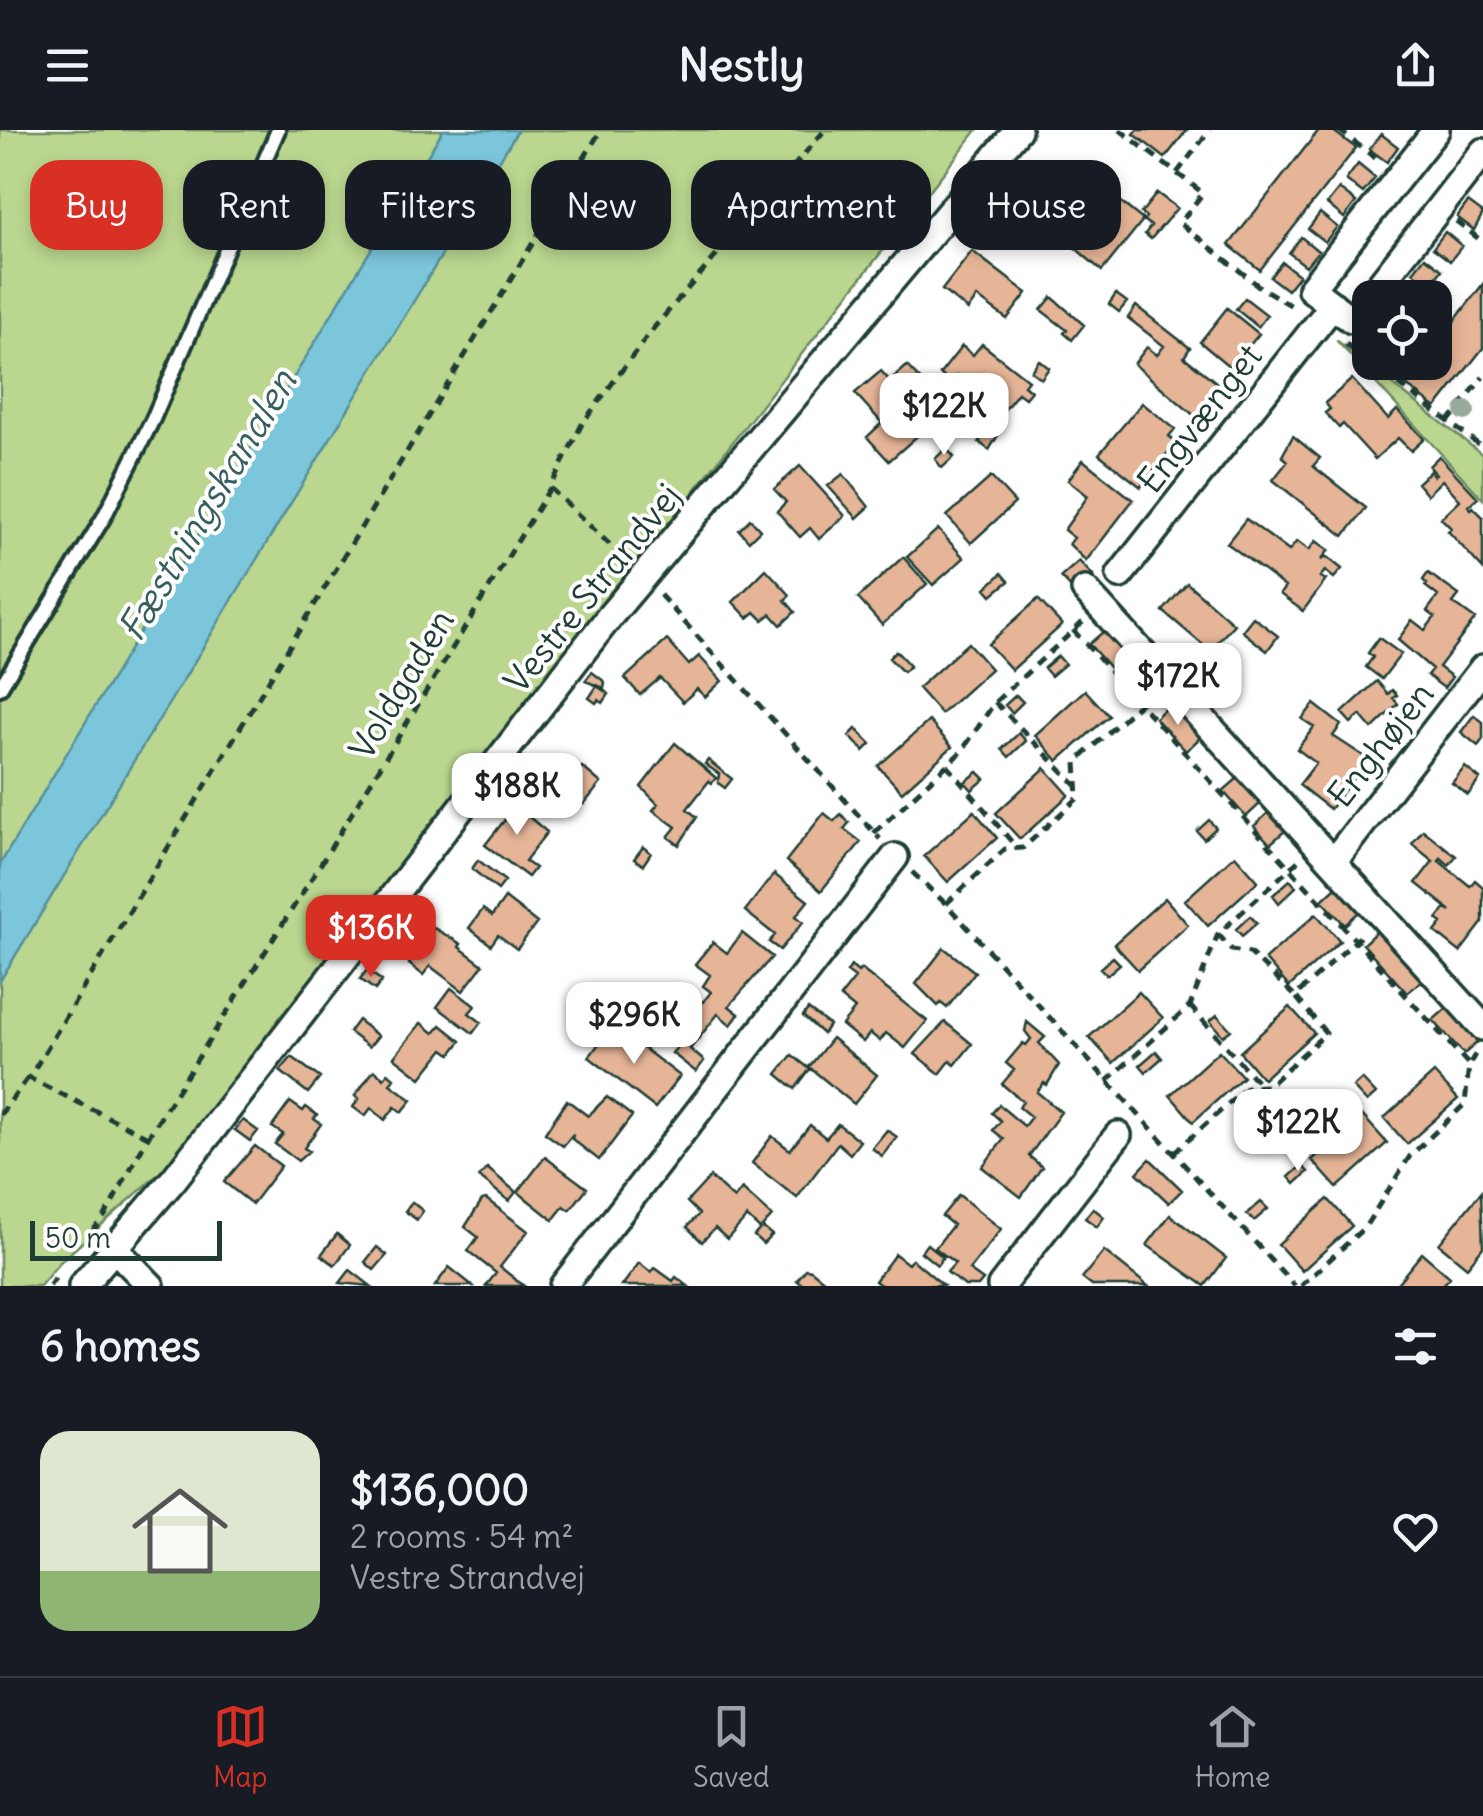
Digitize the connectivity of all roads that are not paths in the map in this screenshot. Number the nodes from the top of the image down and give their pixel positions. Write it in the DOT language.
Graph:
graph roads {
  1 [pos="278,130"];
  2 [pos="1018,130"];
  3 [pos="1436,130"];
  4 [pos="1483,152"];
  5 [pos="1325,314"];
  6 [pos="1120,575"];
  7 [pos="1092,598"];
  8 [pos="1483,668"];
  9 [pos="0,688"];
  10 [pos="1325,853"];
  11 [pos="895,856"];
  12 [pos="1483,1027"];
  13 [pos="1118,1135"];
  14 [pos="114,1248"];
  15 [pos="71,1279"];
  16 [pos="151,1286"];
  17 [pos="564,1286"];
  18 [pos="1001,1286"];
  1 -- 9 [label="lane"];
  2 -- 14 [label="street, Vestre Strandvej"];
  3 -- 5 [label="street"];
  4 -- 5 [label="street"];
  5 -- 6 [label="street, Engvænget"];
  7 -- 10 [label="street"];
  8 -- 10 [label="street, Enghøjen"];
  10 -- 12 [label="street"];
  11 -- 17 [label="street"];
  13 -- 18 [label="street"];
  14 -- 15 [label="street, Vestre Strandvej"];
  14 -- 16 [label="street"];
}
